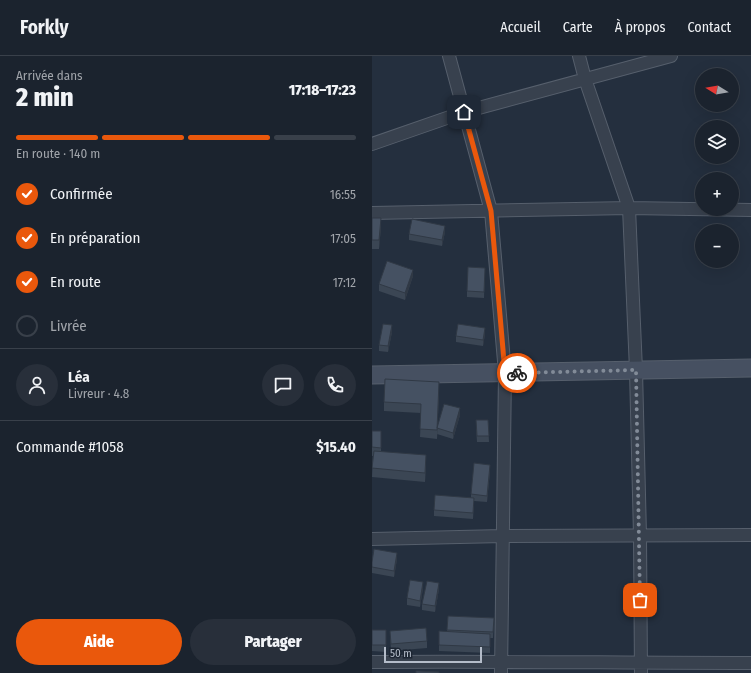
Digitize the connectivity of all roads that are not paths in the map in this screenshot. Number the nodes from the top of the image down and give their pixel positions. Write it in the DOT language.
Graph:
graph roads {
  1 [pos="449,56"];
  2 [pos="579,56"];
  3 [pos="672,56"];
  4 [pos="585,79"];
  5 [pos="464,112"];
  6 [pos="372,144"];
  7 [pos="629,208"];
  8 [pos="751,210"];
  9 [pos="491,211"];
  10 [pos="372,213"];
  11 [pos="751,368"];
  12 [pos="636,370"];
  13 [pos="505,373"];
  14 [pos="372,375"];
  15 [pos="751,535"];
  16 [pos="503,536"];
  17 [pos="640,536"];
  18 [pos="372,539"];
  19 [pos="372,662"];
  20 [pos="751,663"];
  21 [pos="501,667"];
  22 [pos="641,668"];
  1 -- 5 [label="street"];
  2 -- 4 [label="street"];
  3 -- 4 [label="street"];
  4 -- 5 [label="street"];
  4 -- 7 [label="street"];
  5 -- 6 [label="street"];
  5 -- 9 [label="street"];
  7 -- 8 [label="street"];
  7 -- 9 [label="street"];
  7 -- 12 [label="street"];
  9 -- 10 [label="street"];
  9 -- 13 [label="street"];
  11 -- 12 [label="street"];
  12 -- 13 [label="street"];
  12 -- 17 [label="street"];
  13 -- 14 [label="street"];
  13 -- 16 [label="street"];
  15 -- 17 [label="street"];
  16 -- 17 [label="street"];
  16 -- 18 [label="street"];
  16 -- 21 [label="street"];
  17 -- 22 [label="street"];
  19 -- 21 [label="street"];
  20 -- 22 [label="street"];
  21 -- 22 [label="street"];
}
